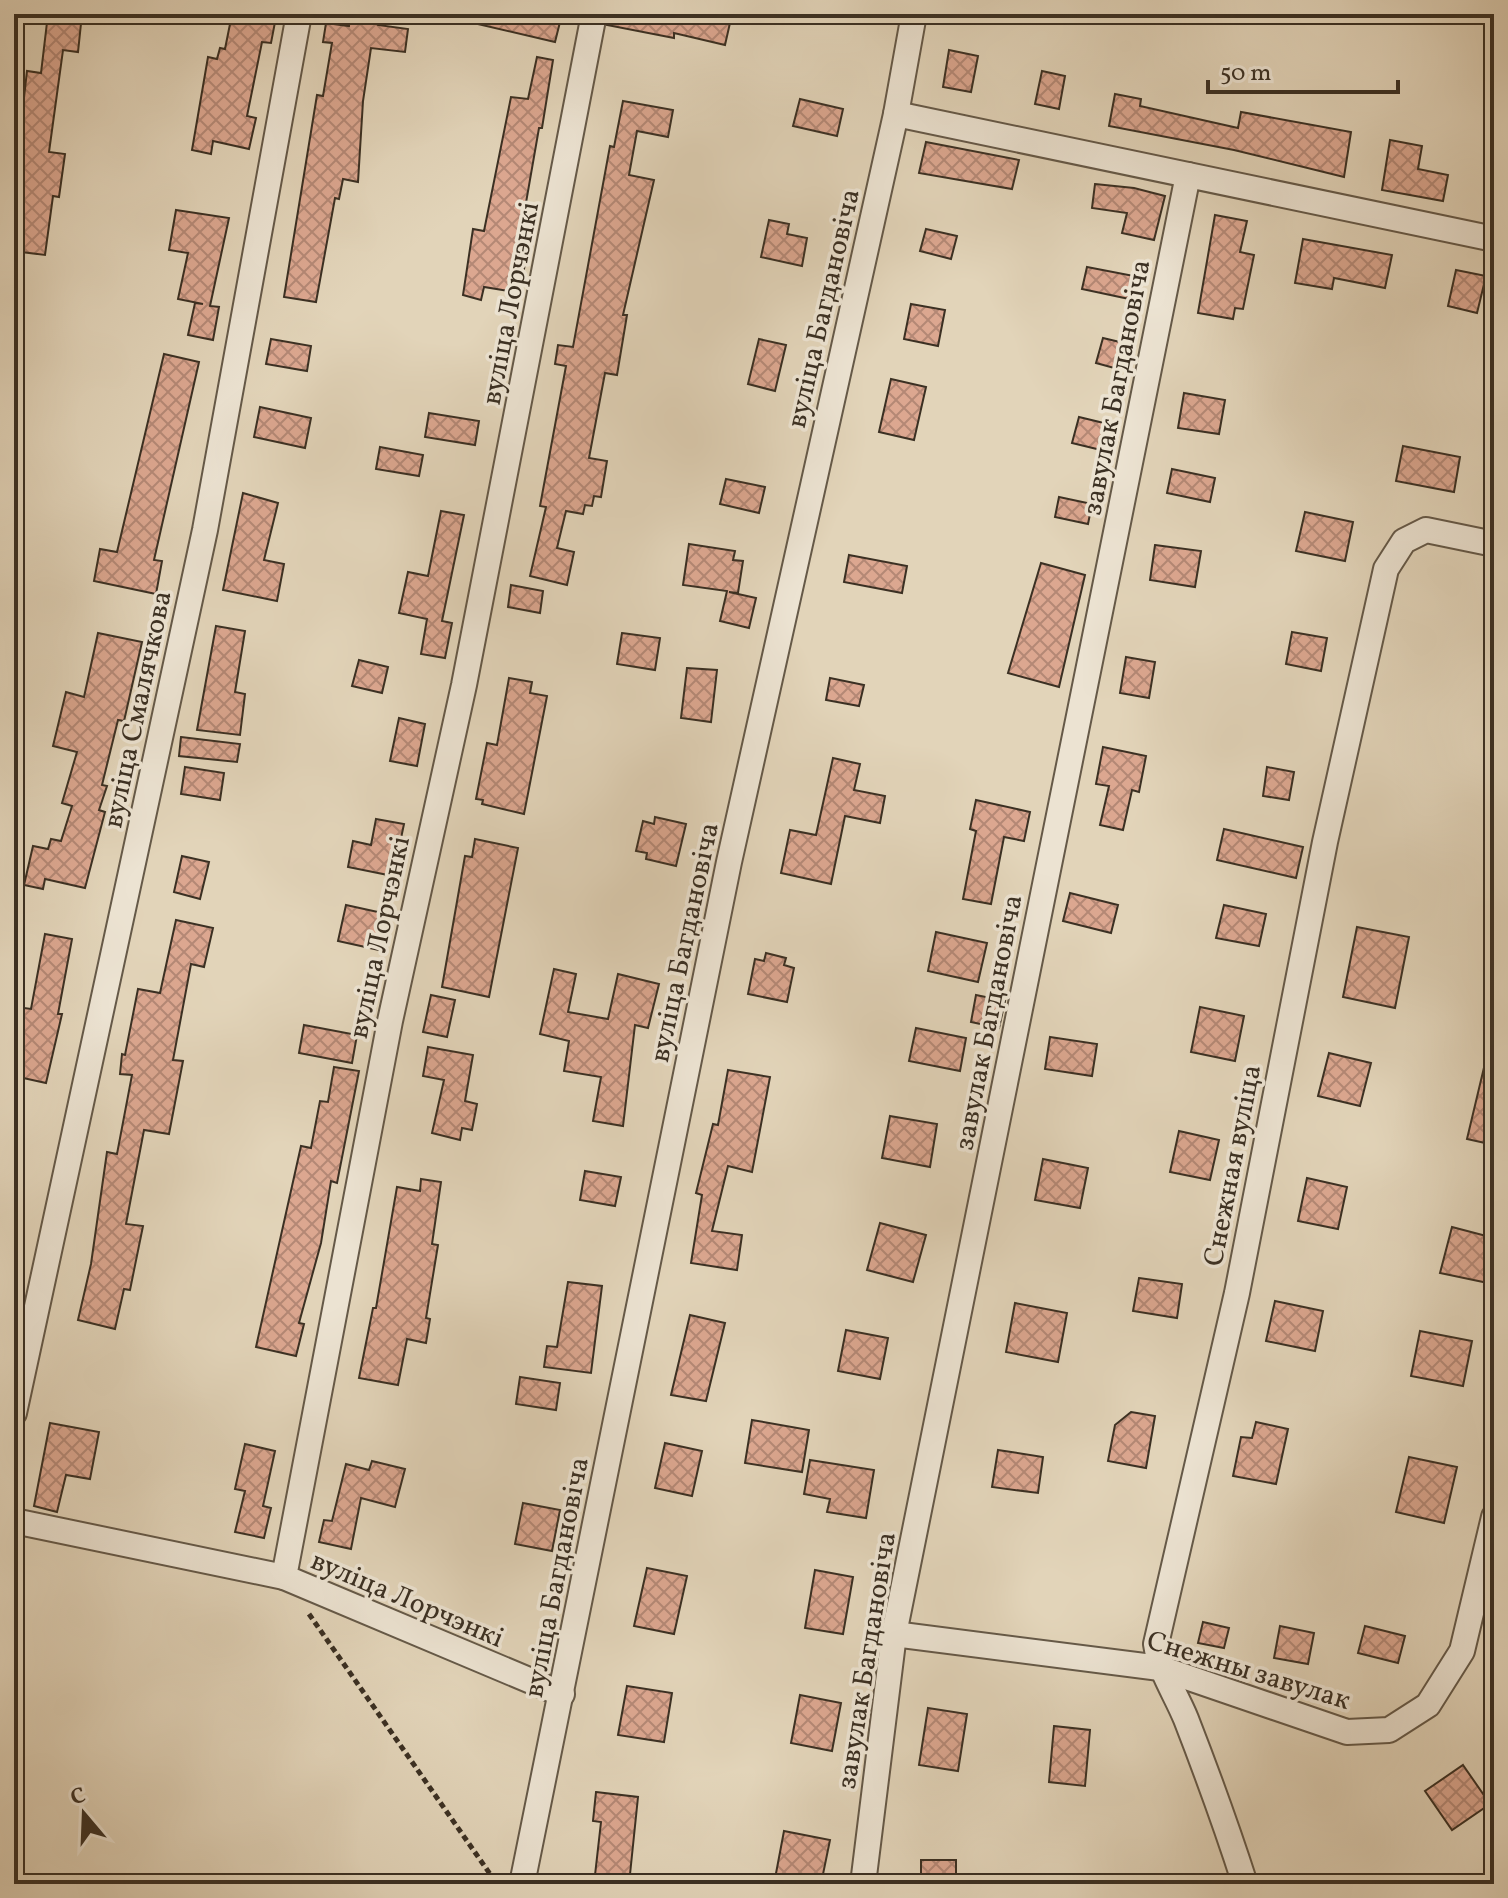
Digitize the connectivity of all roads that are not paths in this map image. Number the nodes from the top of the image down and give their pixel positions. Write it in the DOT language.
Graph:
graph roads {
  1 [pos="299,14"];
  2 [pos="594,14"];
  3 [pos="914,14"];
  4 [pos="896,114"];
  5 [pos="1188,175"];
  6 [pos="1494,239"];
  7 [pos="1494,544"];
  8 [pos="14,1413"];
  9 [pos="1494,1517"];
  10 [pos="14,1521"];
  11 [pos="284,1577"];
  12 [pos="894,1634"];
  13 [pos="1160,1668"];
  14 [pos="562,1694"];
  15 [pos="522,1884"];
  16 [pos="863,1884"];
  17 [pos="1245,1884"];
  1 -- 8 [label="street, вуліца Смалячкова"];
  2 -- 11 [label="street, вуліца Лорчэнкі"];
  3 -- 4 [label="street, вуліца Багдановіча"];
  4 -- 5 [label="street"];
  4 -- 14 [label="street, вуліца Багдановіча"];
  5 -- 6 [label="street"];
  5 -- 12 [label="street, завулак Багдановіча"];
  7 -- 13 [label="street, Снежная вуліца"];
  9 -- 13 [label="street, Снежны завулак"];
  10 -- 11 [label="street"];
  11 -- 14 [label="street, вуліца Лорчэнкі"];
  12 -- 13 [label="street, Снежны завулак"];
  12 -- 16 [label="street, завулак Багдановіча"];
  13 -- 17 [label="street, Снежная вуліца"];
  14 -- 15 [label="street, вуліца Багдановіча"];
}
